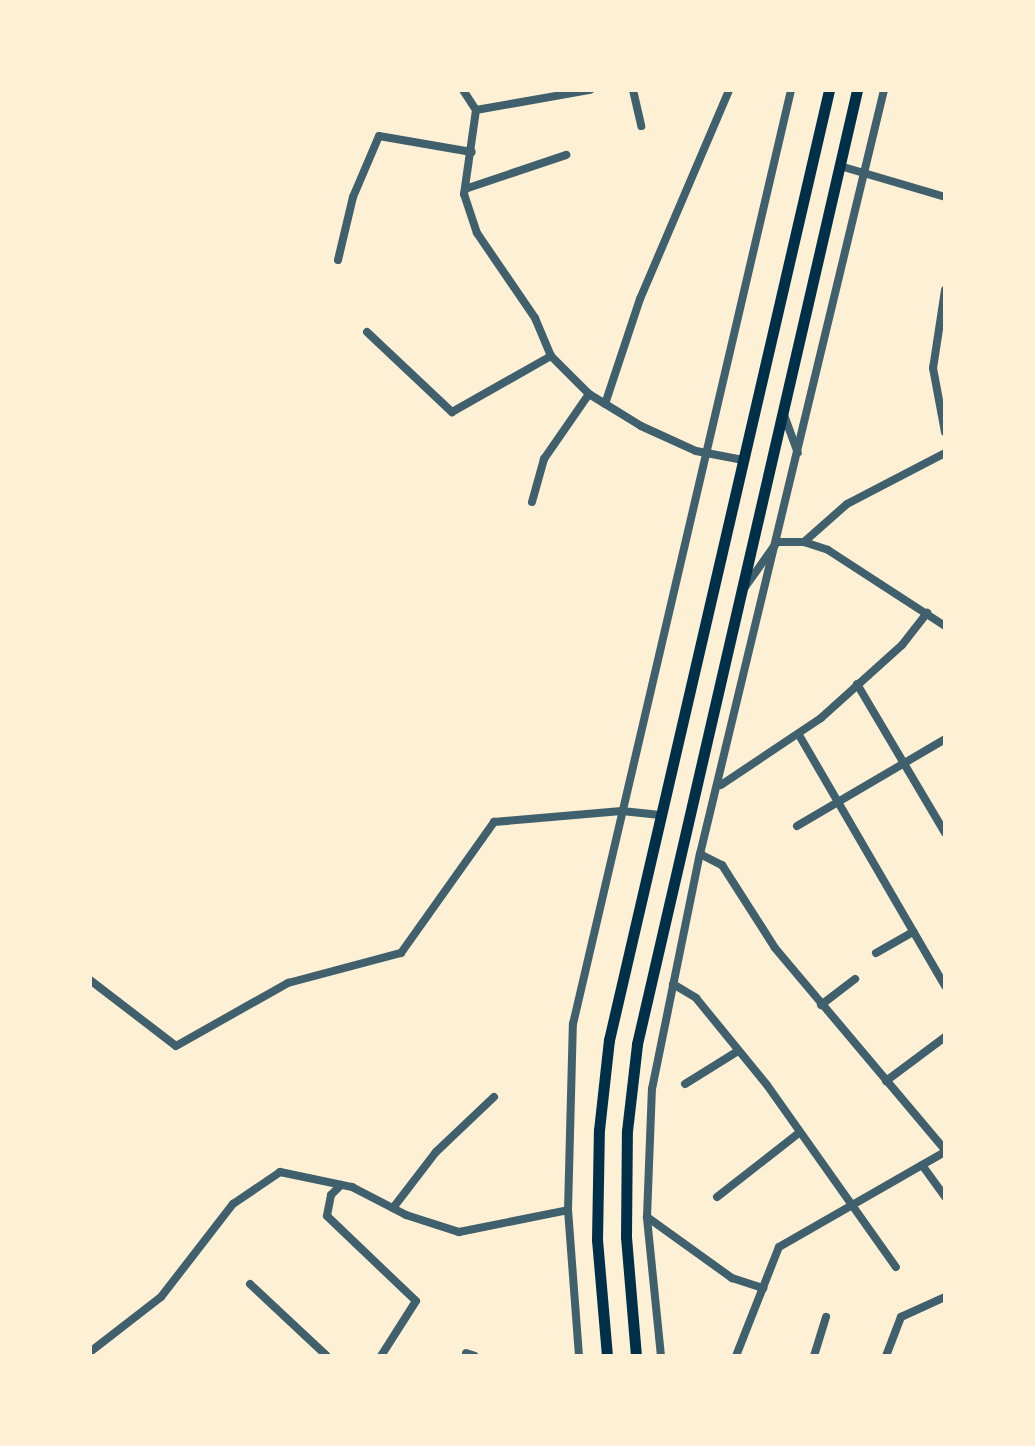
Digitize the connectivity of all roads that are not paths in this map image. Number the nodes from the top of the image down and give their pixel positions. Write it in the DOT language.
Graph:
graph roads {
  1 [pos="463,90"];
  2 [pos="590,90"];
  3 [pos="633,90"];
  4 [pos="730,90"];
  5 [pos="792,90"];
  6 [pos="829,90"];
  7 [pos="857,90"];
  8 [pos="884,90"];
  9 [pos="476,110"];
  10 [pos="641,126"];
  11 [pos="472,152"];
  12 [pos="566,155"];
  13 [pos="840,166"];
  14 [pos="865,172"];
  15 [pos="465,189"];
  16 [pos="945,197"];
  17 [pos="338,260"];
  18 [pos="945,290"];
  19 [pos="943,326"];
  20 [pos="367,332"];
  21 [pos="551,356"];
  22 [pos="589,394"];
  23 [pos="605,404"];
  24 [pos="782,411"];
  25 [pos="945,432"];
  26 [pos="705,453"];
  27 [pos="798,453"];
  28 [pos="945,453"];
  29 [pos="742,460"];
  30 [pos="532,502"];
  31 [pos="778,542"];
  32 [pos="804,542"];
  33 [pos="738,598"];
  34 [pos="926,613"];
  35 [pos="945,626"];
  36 [pos="857,684"];
  37 [pos="799,735"];
  38 [pos="945,738"];
  39 [pos="904,763"];
  40 [pos="720,786"];
  41 [pos="837,803"];
  42 [pos="622,811"];
  43 [pos="658,815"];
  44 [pos="797,826"];
  45 [pos="945,833"];
  46 [pos="700,854"];
  47 [pos="913,932"];
  48 [pos="876,952"];
  49 [pos="90,980"];
  50 [pos="855,980"];
  51 [pos="673,984"];
  52 [pos="945,986"];
  53 [pos="821,1005"];
  54 [pos="945,1037"];
  55 [pos="738,1051"];
  56 [pos="886,1081"];
  57 [pos="685,1084"];
  58 [pos="494,1097"];
  59 [pos="799,1133"];
  60 [pos="945,1151"];
  61 [pos="922,1164"];
  62 [pos="340,1185"];
  63 [pos="717,1196"];
  64 [pos="945,1197"];
  65 [pos="854,1204"];
  66 [pos="393,1208"];
  67 [pos="568,1210"];
  68 [pos="647,1217"];
  69 [pos="896,1267"];
  70 [pos="250,1284"];
  71 [pos="763,1288"];
  72 [pos="945,1297"];
  73 [pos="826,1317"];
  74 [pos="90,1352"];
  75 [pos="327,1356"];
  76 [pos="381,1356"];
  77 [pos="578,1356"];
  78 [pos="607,1356"];
  79 [pos="636,1356"];
  80 [pos="660,1356"];
  81 [pos="736,1356"];
  82 [pos="814,1356"];
  83 [pos="886,1356"];
  1 -- 9 [label="street"];
  2 -- 9 [label="street"];
  3 -- 10 [label="street"];
  4 -- 23 [label="street"];
  5 -- 26 [label="street"];
  6 -- 29 [label="highway"];
  7 -- 13 [label="highway"];
  8 -- 14 [label="street"];
  9 -- 11 [label="street"];
  11 -- 15 [label="street"];
  11 -- 17 [label="street"];
  12 -- 15 [label="street"];
  13 -- 14 [label="street"];
  13 -- 24 [label="highway"];
  14 -- 16 [label="street"];
  14 -- 27 [label="street"];
  15 -- 21 [label="street"];
  18 -- 19 [label="street"];
  19 -- 25 [label="street"];
  20 -- 21 [label="street"];
  21 -- 22 [label="street"];
  22 -- 23 [label="street"];
  22 -- 30 [label="street"];
  23 -- 26 [label="street"];
  24 -- 27 [label="street"];
  24 -- 33 [label="highway"];
  26 -- 29 [label="street"];
  26 -- 42 [label="street"];
  27 -- 31 [label="street"];
  28 -- 32 [label="street"];
  29 -- 43 [label="highway"];
  31 -- 32 [label="street"];
  31 -- 33 [label="street"];
  31 -- 40 [label="street"];
  32 -- 34 [label="street"];
  33 -- 79 [label="highway"];
  34 -- 35 [label="street"];
  34 -- 36 [label="street"];
  36 -- 37 [label="street"];
  36 -- 39 [label="street"];
  37 -- 40 [label="street"];
  37 -- 41 [label="street"];
  38 -- 39 [label="street"];
  39 -- 41 [label="street"];
  39 -- 45 [label="street"];
  40 -- 46 [label="street"];
  41 -- 44 [label="street"];
  41 -- 47 [label="street"];
  42 -- 43 [label="street"];
  42 -- 49 [label="street"];
  42 -- 67 [label="street"];
  43 -- 78 [label="highway"];
  46 -- 51 [label="street"];
  46 -- 53 [label="street"];
  47 -- 48 [label="street"];
  47 -- 52 [label="street"];
  50 -- 53 [label="street"];
  51 -- 55 [label="street"];
  51 -- 68 [label="street"];
  53 -- 56 [label="street"];
  54 -- 56 [label="street"];
  55 -- 57 [label="street"];
  55 -- 59 [label="street"];
  56 -- 60 [label="street"];
  58 -- 66 [label="street"];
  59 -- 63 [label="street"];
  59 -- 65 [label="street"];
  60 -- 61 [label="street"];
  61 -- 64 [label="street"];
  61 -- 65 [label="street"];
  62 -- 66 [label="street"];
  62 -- 74 [label="street"];
  62 -- 76 [label="street"];
  65 -- 69 [label="street"];
  65 -- 71 [label="street"];
  66 -- 67 [label="street"];
  67 -- 77 [label="street"];
  68 -- 71 [label="street"];
  68 -- 80 [label="street"];
  70 -- 75 [label="street"];
  71 -- 81 [label="street"];
  72 -- 83 [label="street"];
  73 -- 82 [label="street"];
}
